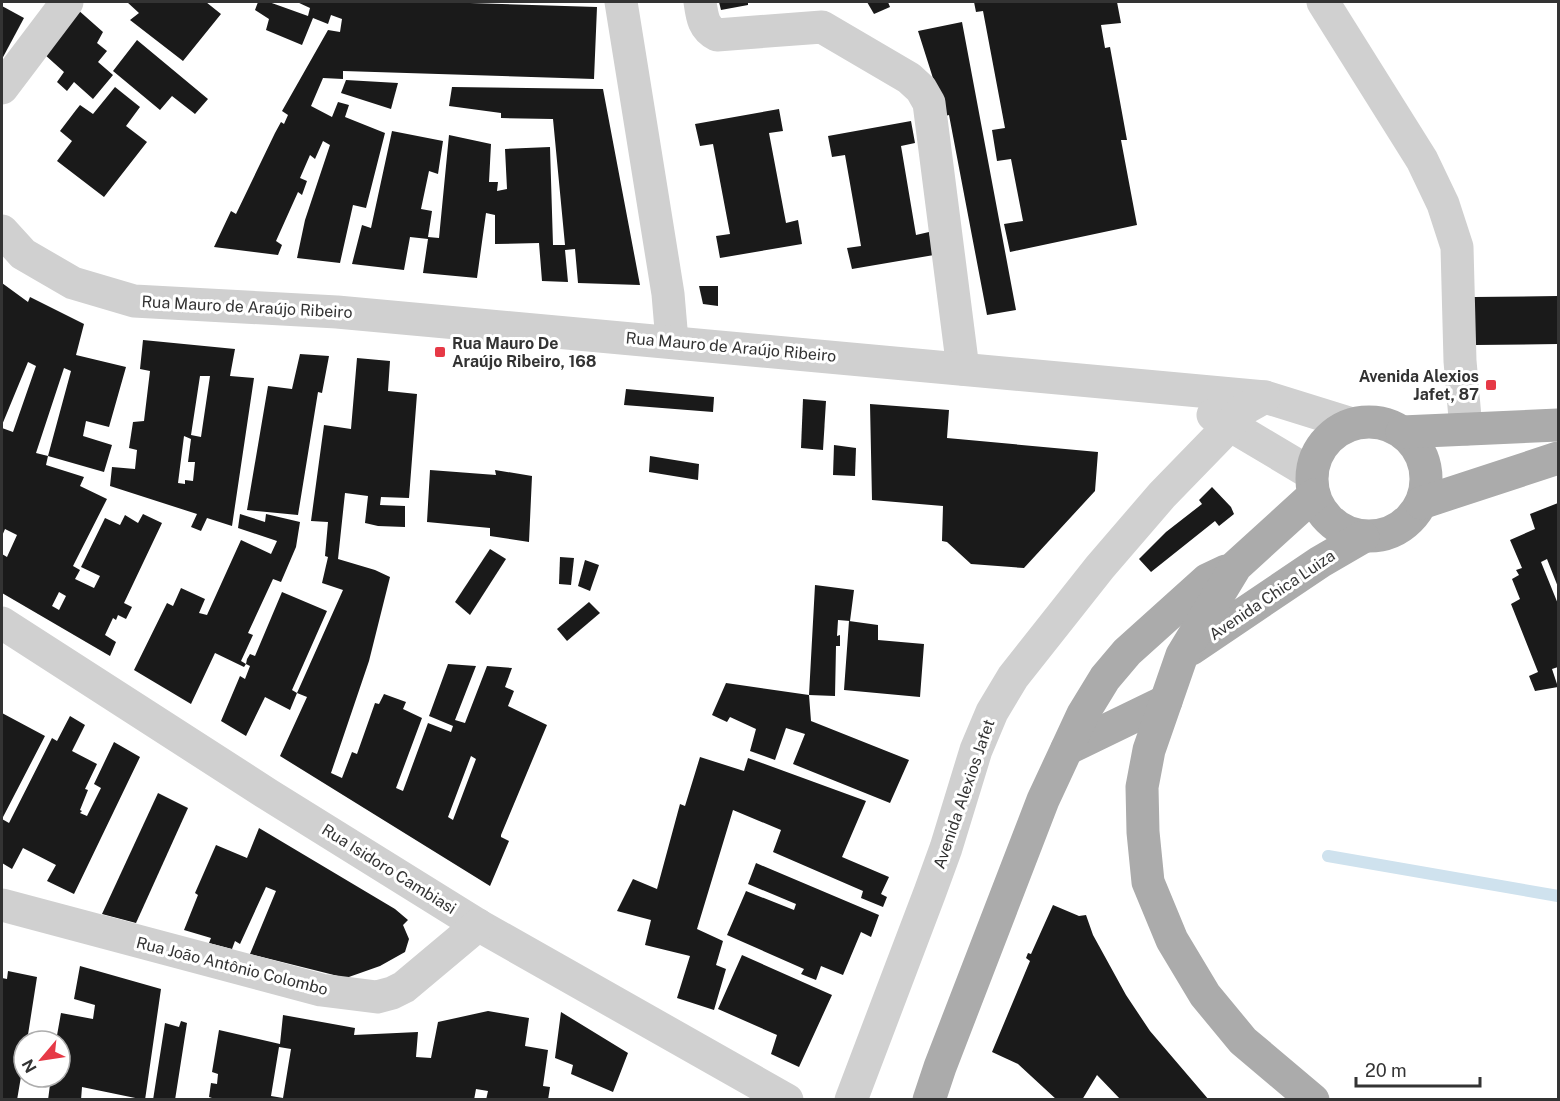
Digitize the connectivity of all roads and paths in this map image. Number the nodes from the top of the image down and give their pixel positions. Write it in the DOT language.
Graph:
graph roads {
  1 [pos="67,2"];
  2 [pos="621,2"];
  3 [pos="700,2"];
  4 [pos="1323,2"];
  5 [pos="819,14"];
  6 [pos="2,88"];
  7 [pos="2,231"];
  8 [pos="672,341"];
  9 [pos="963,369"];
  10 [pos="1157,388"];
  11 [pos="1264,398"];
  12 [pos="1231,424"];
  13 [pos="1352,424"];
  14 [pos="1558,424"];
  15 [pos="1466,429"];
  16 [pos="1402,432"];
  17 [pos="1558,458"];
  18 [pos="1313,485"];
  19 [pos="1421,504"];
  20 [pos="1363,537"];
  21 [pos="1236,566"];
  22 [pos="2,623"];
  23 [pos="1182,655"];
  24 [pos="1166,701"];
  25 [pos="1067,748"];
  26 [pos="2,905"];
  27 [pos="478,925"];
  28 [pos="1308,1097"];
  29 [pos="787,1100"];
  30 [pos="851,1100"];
  31 [pos="929,1100"];
  1 -- 6 [label="street"];
  2 -- 8 [label="street"];
  3 -- 5 [label="street"];
  4 -- 15 [label="street"];
  5 -- 9 [label="street"];
  7 -- 8 [label="street, Rua Mauro de Araújo Ribeiro"];
  8 -- 9 [label="street, Rua Mauro de Araújo Ribeiro"];
  9 -- 10 [label="street, Rua Mauro de Araújo Ribeiro"];
  10 -- 11 [label="street, Rua Mauro de Araújo Ribeiro"];
  10 -- 12 [label="street, Rua Mauro de Araújo Ribeiro"];
  11 -- 12 [label="street, Avenida Alexios Jafet"];
  11 -- 13 [label="street, Rua Mauro de Araújo Ribeiro"];
  12 -- 18 [label="street, Rua Mauro de Araújo Ribeiro"];
  12 -- 30 [label="street, Avenida Alexios Jafet"];
  13 -- 16 [label="main road"];
  13 -- 18 [label="main road"];
  14 -- 15 [label="main road"];
  15 -- 16 [label="main road"];
  16 -- 19 [label="main road"];
  17 -- 19 [label="main road"];
  18 -- 20 [label="main road"];
  18 -- 21 [label="main road, Avenida Chica Luiza"];
  19 -- 20 [label="main road"];
  20 -- 23 [label="main road, Avenida Chica Luiza"];
  21 -- 23 [label="main road, Avenida Chica Luiza"];
  21 -- 25 [label="main road"];
  22 -- 27 [label="street, Rua Isidoro Cambiasi"];
  23 -- 24 [label="main road, Avenida Chica Luiza"];
  24 -- 25 [label="main road"];
  24 -- 28 [label="main road, Avenida Chica Luiza"];
  25 -- 31 [label="main road"];
  26 -- 27 [label="street, Rua João Antônio Colombo"];
  27 -- 29 [label="street, Rua Isidoro Cambiasi"];
}
